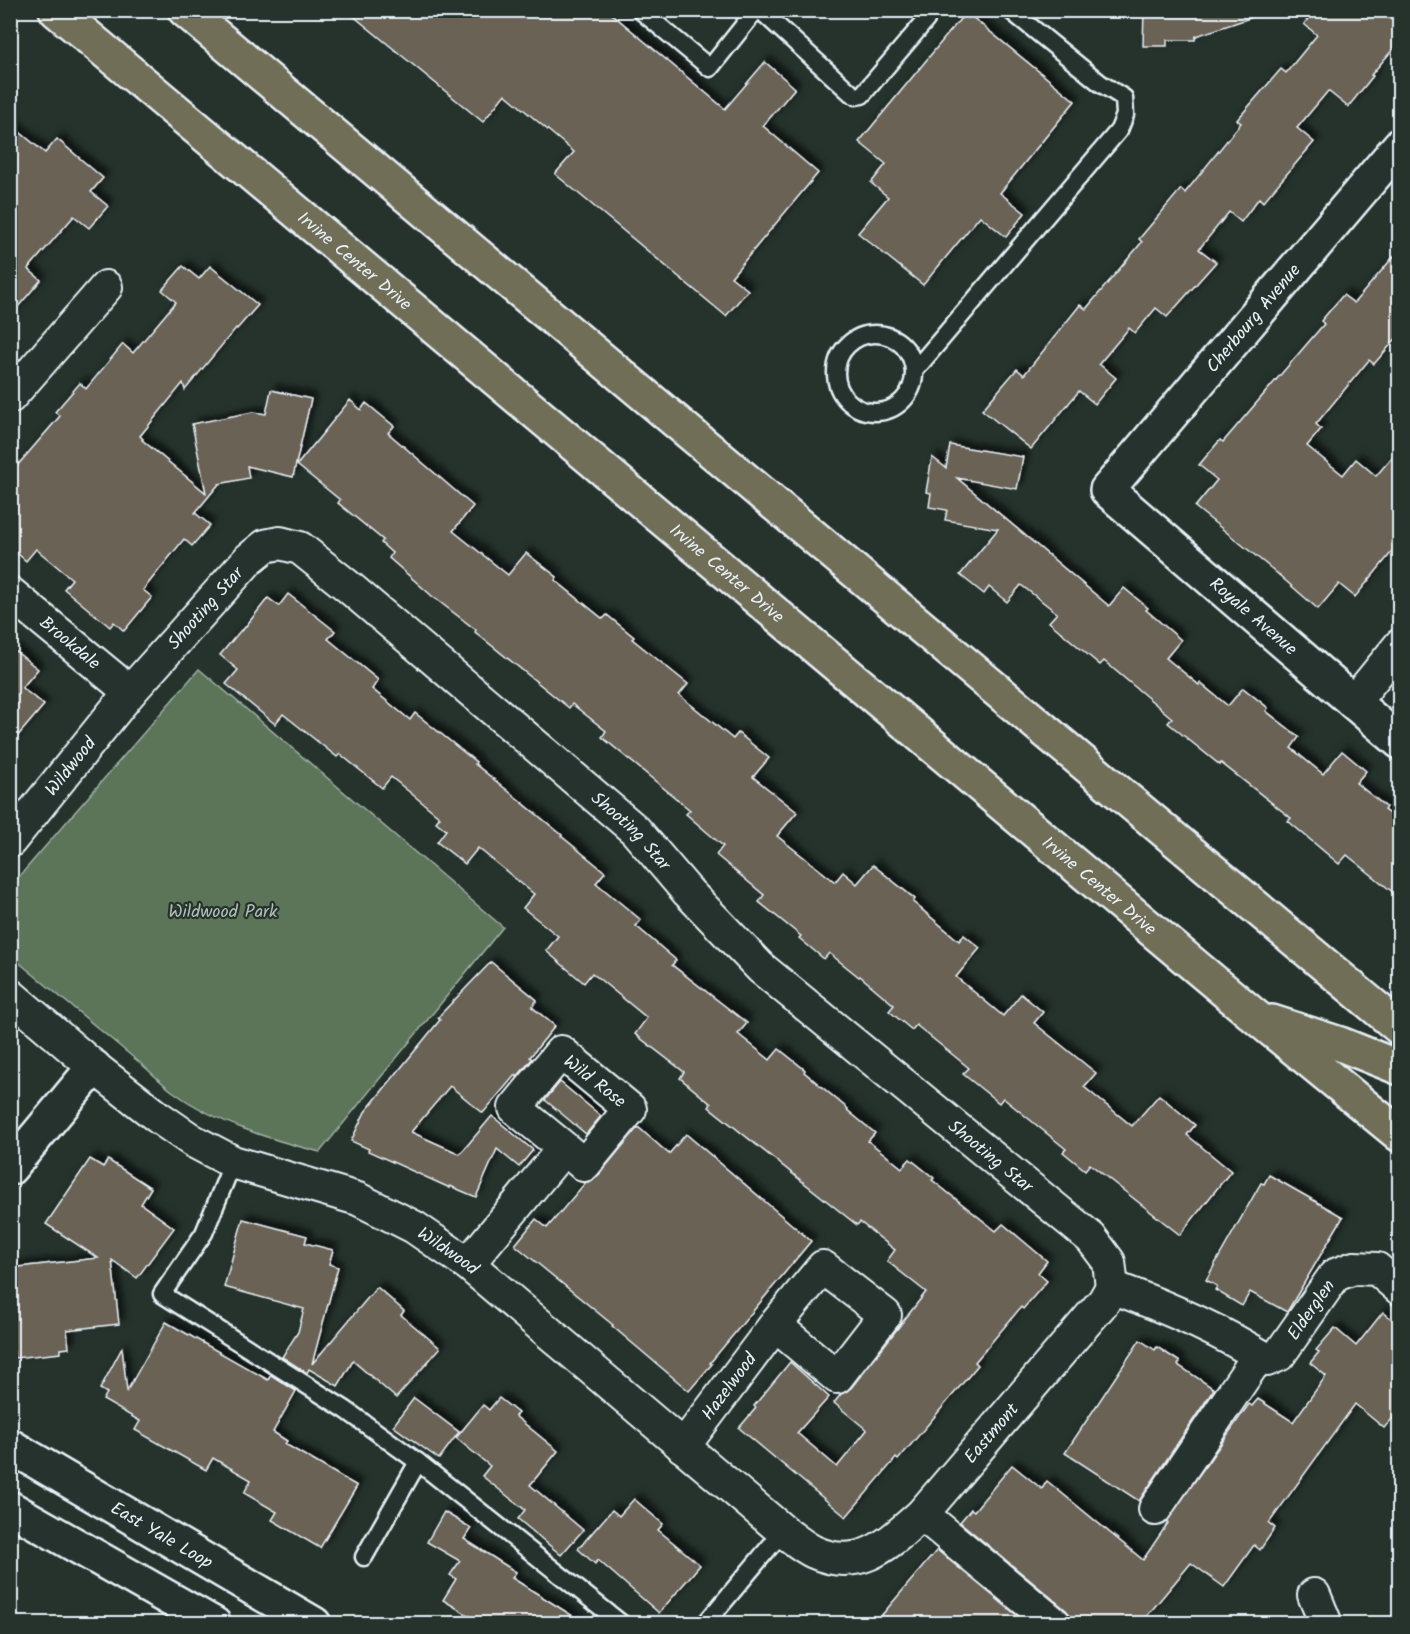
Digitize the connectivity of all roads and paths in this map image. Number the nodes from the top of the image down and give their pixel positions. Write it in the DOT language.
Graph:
graph roads {
  1 [pos="56,10"];
  2 [pos="184,10"];
  3 [pos="640,10"];
  4 [pos="758,10"];
  5 [pos="926,10"];
  6 [pos="1010,10"];
  7 [pos="1400,145"];
  8 [pos="106,287"];
  9 [pos="915,370"];
  10 [pos="10,397"];
  11 [pos="1107,490"];
  12 [pos="10,593"];
  13 [pos="1400,645"];
  14 [pos="130,692"];
  15 [pos="1353,703"];
  16 [pos="1400,742"];
  17 [pos="10,841"];
  18 [pos="10,995"];
  19 [pos="1256,1017"];
  20 [pos="1400,1028"];
  21 [pos="94,1067"];
  22 [pos="1400,1068"];
  23 [pos="1400,1135"];
  24 [pos="564,1148"];
  25 [pos="234,1162"];
  26 [pos="10,1168"];
  27 [pos="468,1264"];
  28 [pos="1112,1287"];
  29 [pos="1400,1289"];
  30 [pos="775,1325"];
  31 [pos="1259,1354"];
  32 [pos="10,1446"];
  33 [pos="683,1447"];
  34 [pos="418,1462"];
  35 [pos="10,1508"];
  36 [pos="1155,1509"];
  37 [pos="922,1514"];
  38 [pos="783,1531"];
  39 [pos="364,1557"];
  40 [pos="854,1560"];
  41 [pos="1314,1595"];
  42 [pos="214,1623"];
  43 [pos="314,1623"];
  44 [pos="622,1623"];
  45 [pos="705,1623"];
  46 [pos="1055,1623"];
  47 [pos="1326,1623"];
  1 -- 19 [label="main road, Irvine Center Drive"];
  2 -- 20 [label="main road"];
  3 -- 4 [label="lane"];
  4 -- 5 [label="lane"];
  6 -- 9 [label="lane"];
  7 -- 11 [label="street, Cherbourg Avenue"];
  8 -- 10 [label="street"];
  9 -- 9 [label="lane"];
  11 -- 15 [label="street, Royale Avenue"];
  12 -- 14 [label="street, Brookdale"];
  13 -- 15 [label="street"];
  14 -- 17 [label="street, Wildwood"];
  14 -- 28 [label="street, Shooting Star"];
  15 -- 16 [label="street, Royale Avenue"];
  18 -- 21 [label="street, Wildwood"];
  19 -- 22 [label="main road"];
  19 -- 23 [label="main road, Irvine Center Drive"];
  21 -- 25 [label="street, Wildwood"];
  21 -- 26 [label="street"];
  24 -- 27 [label="street"];
  25 -- 27 [label="street, Wildwood"];
  25 -- 34 [label="lane"];
  27 -- 33 [label="street, Wildwood"];
  28 -- 31 [label="street"];
  28 -- 37 [label="street, Eastmont"];
  29 -- 31 [label="street, Elderglen"];
  30 -- 33 [label="street, Hazelwood"];
  31 -- 36 [label="street"];
  32 -- 43 [label="street, East Yale Loop"];
  33 -- 38 [label="street, Wildwood"];
  34 -- 39 [label="lane"];
  34 -- 44 [label="lane"];
  35 -- 42 [label="street"];
  37 -- 40 [label="street, Eastmont"];
  37 -- 46 [label="street"];
  38 -- 40 [label="street, Wildwood"];
  38 -- 45 [label="lane"];
  41 -- 47 [label="street"];
}
